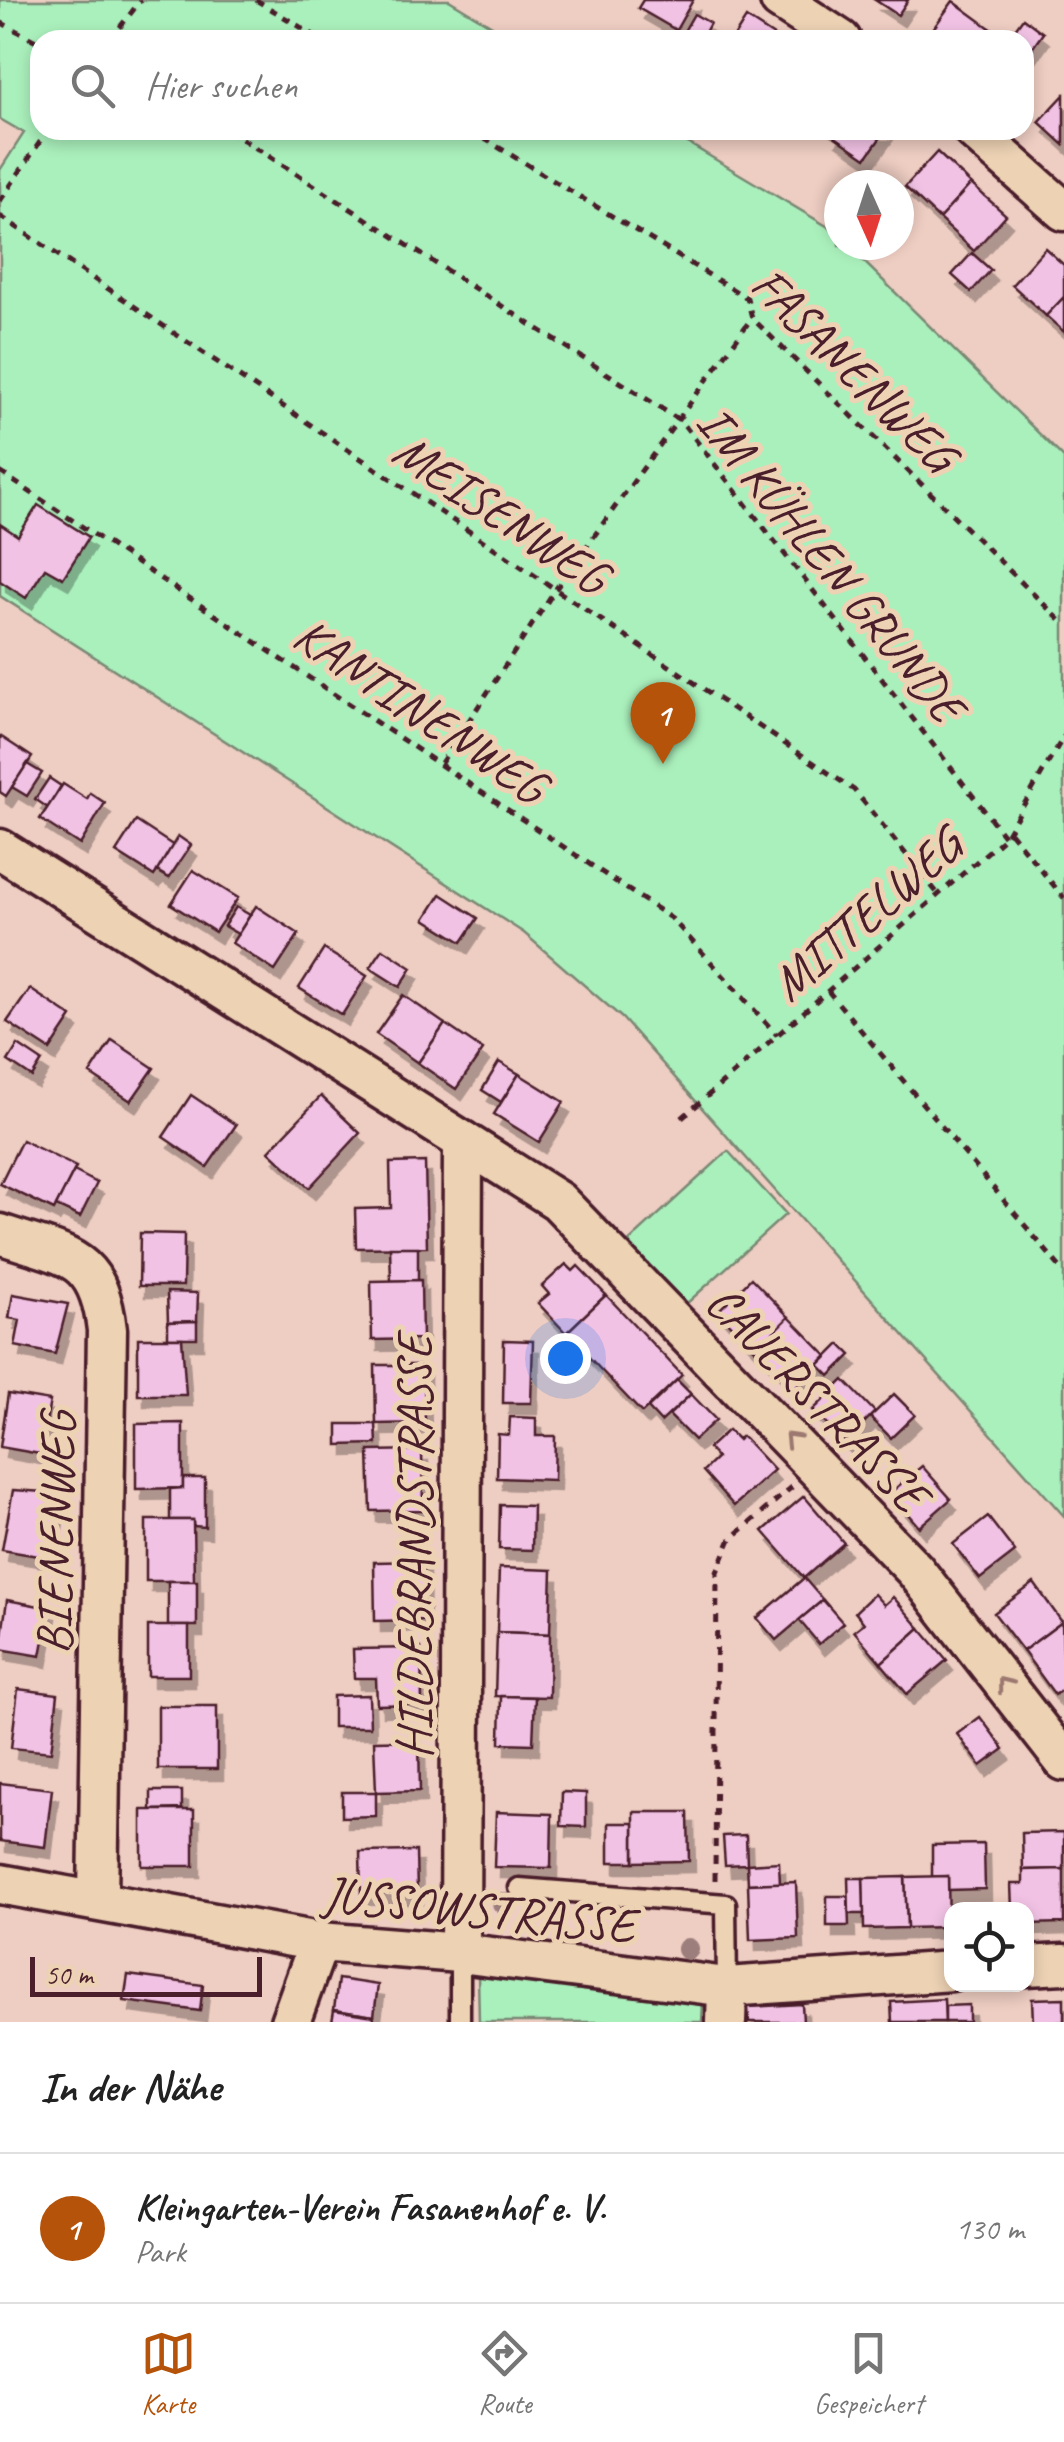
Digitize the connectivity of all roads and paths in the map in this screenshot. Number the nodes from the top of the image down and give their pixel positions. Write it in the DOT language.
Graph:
graph roads {
  1 [pos="141,0"];
  2 [pos="256,0"];
  3 [pos="780,0"];
  4 [pos="0,22"];
  5 [pos="118,30"];
  6 [pos="306,30"];
  7 [pos="826,30"];
  8 [pos="30,38"];
  9 [pos="41,140"];
  10 [pos="244,140"];
  11 [pos="486,140"];
  12 [pos="984,140"];
  13 [pos="0,201"];
  14 [pos="1064,211"];
  15 [pos="0,216"];
  16 [pos="752,318"];
  17 [pos="680,421"];
  18 [pos="0,472"];
  19 [pos="555,590"];
  20 [pos="1064,624"];
  21 [pos="1064,736"];
  22 [pos="441,763"];
  23 [pos="1008,835"];
  24 [pos="0,849"];
  25 [pos="939,895"];
  26 [pos="1064,898"];
  27 [pos="828,991"];
  28 [pos="777,1036"];
  29 [pos="682,1118"];
  30 [pos="464,1141"];
  31 [pos="0,1234"];
  32 [pos="1064,1272"];
  33 [pos="817,1465"];
  34 [pos="1064,1761"];
  35 [pos="0,1884"];
  36 [pos="519,1888"];
  37 [pos="98,1898"];
  38 [pos="715,1903"];
  39 [pos="319,1942"];
  40 [pos="460,1953"];
  41 [pos="1064,1964"];
  42 [pos="1034,1966"];
  43 [pos="944,1973"];
  44 [pos="726,2004"];
  45 [pos="290,2022"];
  46 [pos="460,2022"];
  1 -- 5 [label="path"];
  2 -- 6 [label="path"];
  3 -- 7 [label="street"];
  4 -- 8 [label="path"];
  9 -- 13 [label="path"];
  10 -- 17 [label="path, IM KÜHLEN GRUNDE"];
  11 -- 16 [label="path, FASANENWEG"];
  12 -- 14 [label="street"];
  15 -- 19 [label="path, MEISENWEG"];
  16 -- 17 [label="path"];
  16 -- 20 [label="path, FASANENWEG"];
  17 -- 19 [label="path"];
  17 -- 23 [label="path, IM KÜHLEN GRUNDE"];
  18 -- 22 [label="path, KANTINENWEG"];
  19 -- 22 [label="path"];
  19 -- 25 [label="path, MEISENWEG"];
  21 -- 23 [label="path, MITTELWEG"];
  22 -- 28 [label="path, KANTINENWEG"];
  23 -- 25 [label="path, MITTELWEG"];
  23 -- 26 [label="path, IM KÜHLEN GRUNDE"];
  24 -- 30 [label="street, CAUERSTRASSE"];
  25 -- 27 [label="path, MITTELWEG"];
  27 -- 28 [label="path, MITTELWEG"];
  27 -- 32 [label="path"];
  28 -- 29 [label="path, MITTELWEG"];
  33 -- 30 [label="street, CAUERSTRASSE, one-way"];
  30 -- 40 [label="street, HILDEBRANDSTRASSE"];
  31 -- 37 [label="street, BIENENWEG"];
  34 -- 33 [label="street, CAUERSTRASSE, one-way"];
  33 -- 38 [label="path"];
  35 -- 37 [label="street, JUSSOWSTRASSE"];
  36 -- 38 [label="lane"];
  37 -- 39 [label="street, JUSSOWSTRASSE"];
  38 -- 44 [label="lane"];
  39 -- 40 [label="street, JUSSOWSTRASSE"];
  39 -- 45 [label="street"];
  40 -- 44 [label="street, JUSSOWSTRASSE"];
  40 -- 46 [label="lane"];
  41 -- 42 [label="street"];
  43 -- 44 [label="street, JUSSOWSTRASSE"];
}
